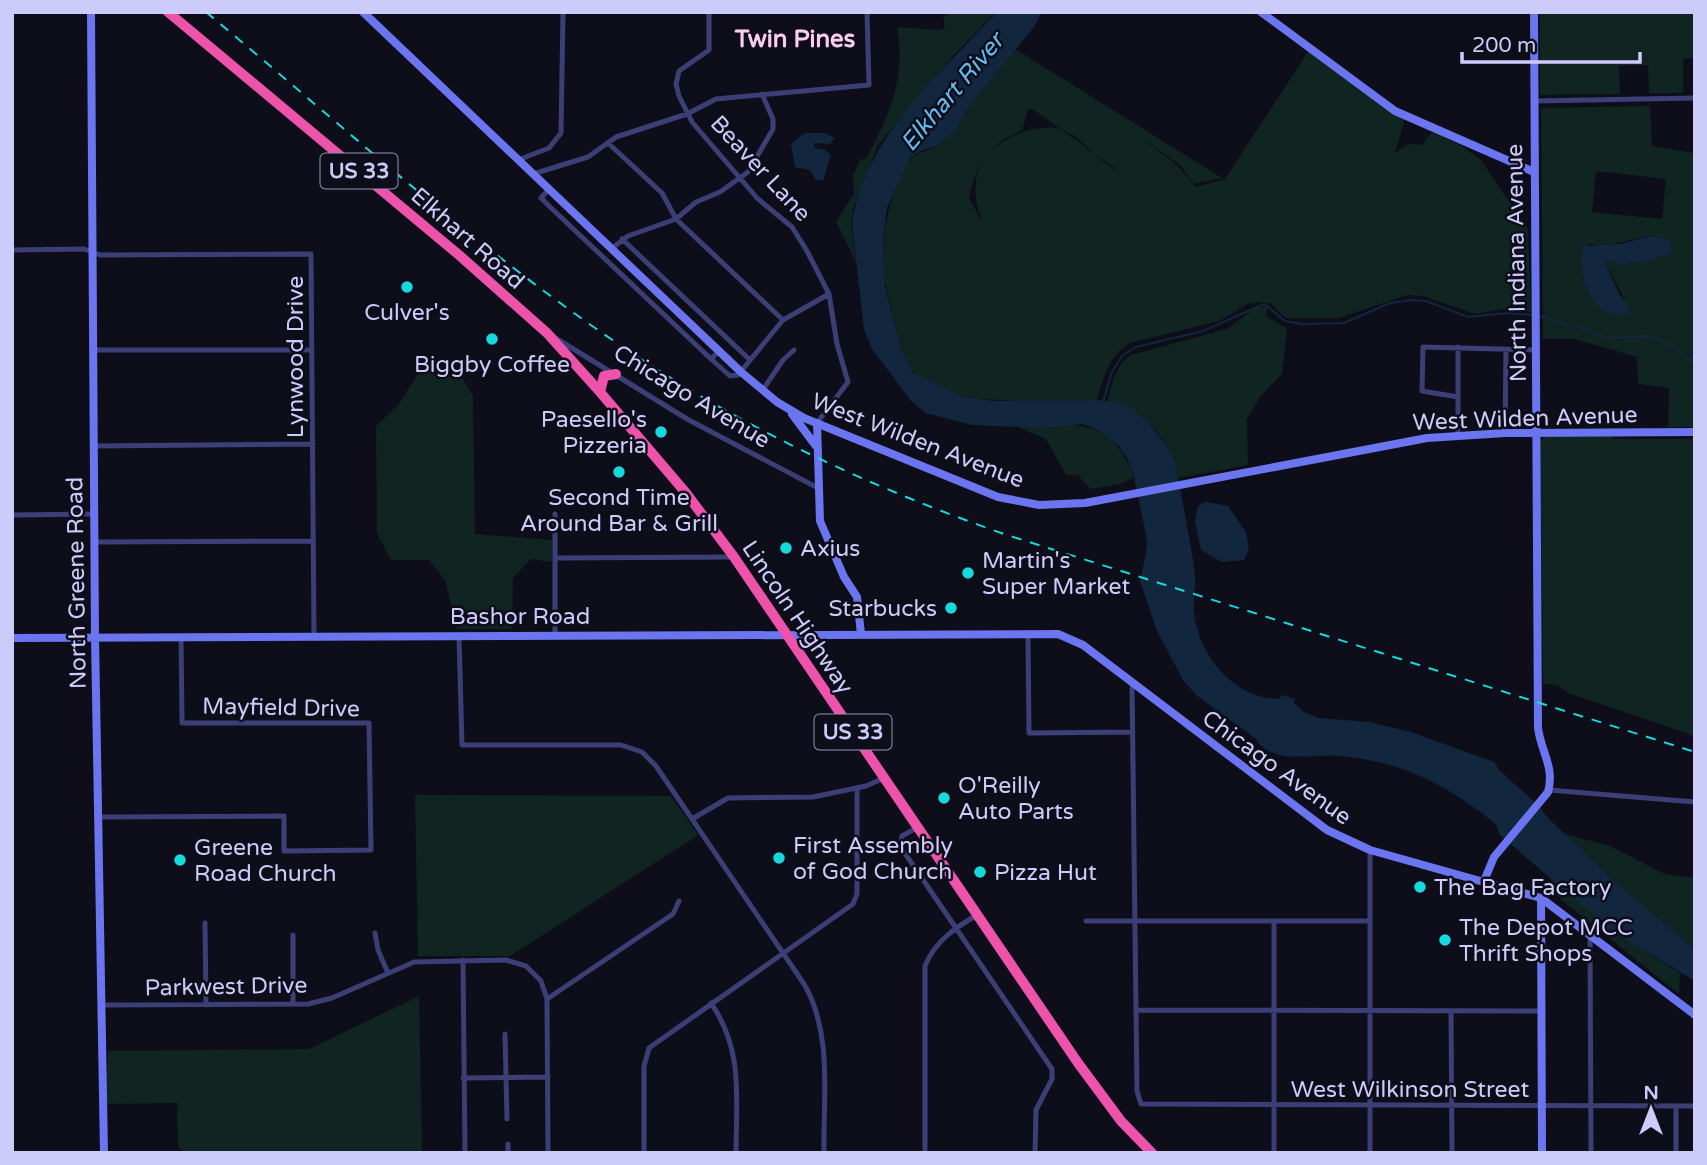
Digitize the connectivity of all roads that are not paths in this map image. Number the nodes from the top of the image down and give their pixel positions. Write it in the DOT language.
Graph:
graph roads {
  1 [pos="91,12"];
  2 [pos="168,12"];
  3 [pos="363,12"];
  4 [pos="563,12"];
  5 [pos="709,12"];
  6 [pos="867,12"];
  7 [pos="1261,12"];
  8 [pos="1534,12"];
  9 [pos="762,94"];
  10 [pos="1695,98"];
  11 [pos="1534,101"];
  12 [pos="687,114"];
  13 [pos="608,144"];
  14 [pos="519,160"];
  15 [pos="1534,172"];
  16 [pos="533,174"];
  17 [pos="739,179"];
  18 [pos="549,189"];
  19 [pos="676,219"];
  20 [pos="622,239"];
  21 [pos="611,248"];
  22 [pos="12,250"];
  23 [pos="93,253"];
  24 [pos="632,269"];
  25 [pos="625,277"];
  26 [pos="830,294"];
  27 [pos="783,320"];
  28 [pos="547,333"];
  29 [pos="1458,347"];
  30 [pos="1506,349"];
  31 [pos="94,350"];
  32 [pos="312,350"];
  33 [pos="794,350"];
  34 [pos="1536,350"];
  35 [pos="719,351"];
  36 [pos="711,359"];
  37 [pos="750,360"];
  38 [pos="741,372"];
  39 [pos="616,374"];
  40 [pos="600,391"];
  41 [pos="762,391"];
  42 [pos="1458,397"];
  43 [pos="788,410"];
  44 [pos="817,423"];
  45 [pos="1695,432"];
  46 [pos="1506,433"];
  47 [pos="1537,433"];
  48 [pos="1458,436"];
  49 [pos="313,444"];
  50 [pos="94,446"];
  51 [pos="817,448"];
  52 [pos="818,488"];
  53 [pos="94,514"];
  54 [pos="555,514"];
  55 [pos="12,515"];
  56 [pos="313,541"];
  57 [pos="94,542"];
  58 [pos="734,557"];
  59 [pos="555,558"];
  60 [pos="861,634"];
  61 [pos="1028,634"];
  62 [pos="555,635"];
  63 [pos="786,635"];
  64 [pos="181,636"];
  65 [pos="314,636"];
  66 [pos="459,636"];
  67 [pos="95,637"];
  68 [pos="12,638"];
  69 [pos="1132,684"];
  70 [pos="1133,732"];
  71 [pos="884,778"];
  72 [pos="857,789"];
  73 [pos="1549,790"];
  74 [pos="1695,802"];
  75 [pos="99,817"];
  76 [pos="692,819"];
  77 [pos="918,827"];
  78 [pos="1370,850"];
  79 [pos="1484,881"];
  80 [pos="1541,898"];
  81 [pos="679,901"];
  82 [pos="977,915"];
  83 [pos="1086,921"];
  84 [pos="1135,921"];
  85 [pos="1273,921"];
  86 [pos="1370,921"];
  87 [pos="205,923"];
  88 [pos="956,929"];
  89 [pos="375,933"];
  90 [pos="1590,934"];
  91 [pos="293,935"];
  92 [pos="783,954"];
  93 [pos="463,960"];
  94 [pos="388,973"];
  95 [pos="547,999"];
  96 [pos="711,1003"];
  97 [pos="293,1004"];
  98 [pos="101,1005"];
  99 [pos="206,1005"];
  100 [pos="1136,1010"];
  101 [pos="1274,1010"];
  102 [pos="1370,1011"];
  103 [pos="1451,1011"];
  104 [pos="1542,1011"];
  105 [pos="1695,1015"];
  106 [pos="505,1034"];
  107 [pos="506,1077"];
  108 [pos="548,1077"];
  109 [pos="463,1078"];
  110 [pos="1274,1106"];
  111 [pos="1370,1106"];
  112 [pos="1542,1106"];
  113 [pos="1676,1106"];
  114 [pos="1695,1106"];
  115 [pos="1451,1107"];
  116 [pos="1590,1107"];
  117 [pos="507,1119"];
  118 [pos="508,1144"];
  119 [pos="1141,1148"];
  120 [pos="104,1153"];
  121 [pos="465,1153"];
  122 [pos="508,1153"];
  123 [pos="548,1153"];
  124 [pos="644,1153"];
  125 [pos="736,1153"];
  126 [pos="824,1153"];
  127 [pos="925,1153"];
  128 [pos="1035,1153"];
  129 [pos="1152,1153"];
  130 [pos="1274,1153"];
  131 [pos="1370,1153"];
  132 [pos="1452,1153"];
  133 [pos="1542,1153"];
  134 [pos="1591,1153"];
  135 [pos="1676,1153"];
  1 -- 23 [label="street, North Greene Road"];
  2 -- 28 [label="highway, Elkhart Road / US 33"];
  3 -- 14 [label="street, West Wilden Avenue"];
  4 -- 14 [label="street"];
  5 -- 12 [label="street, Beaver Lane"];
  6 -- 9 [label="street"];
  7 -- 15 [label="street"];
  8 -- 11 [label="street, North Indiana Avenue"];
  9 -- 12 [label="street"];
  9 -- 17 [label="street"];
  10 -- 11 [label="street"];
  11 -- 15 [label="street, North Indiana Avenue"];
  12 -- 13 [label="street"];
  12 -- 17 [label="street, Beaver Lane"];
  13 -- 16 [label="street"];
  13 -- 19 [label="street"];
  14 -- 16 [label="street, West Wilden Avenue"];
  15 -- 34 [label="street, North Indiana Avenue"];
  16 -- 18 [label="street, West Wilden Avenue"];
  17 -- 19 [label="street"];
  17 -- 26 [label="street, Beaver Lane"];
  18 -- 21 [label="street, West Wilden Avenue"];
  18 -- 25 [label="street"];
  19 -- 20 [label="street"];
  19 -- 27 [label="street"];
  20 -- 21 [label="street"];
  20 -- 37 [label="street"];
  21 -- 24 [label="street, West Wilden Avenue"];
  22 -- 23 [label="street"];
  23 -- 31 [label="street, North Greene Road"];
  23 -- 32 [label="street, Lynwood Drive"];
  24 -- 25 [label="street"];
  24 -- 35 [label="street, West Wilden Avenue"];
  25 -- 36 [label="street"];
  26 -- 27 [label="street"];
  26 -- 44 [label="street, Beaver Lane"];
  27 -- 37 [label="street"];
  28 -- 39 [label="street, Chicago Avenue"];
  28 -- 40 [label="highway, Lincoln Highway / US 33"];
  29 -- 30 [label="street"];
  29 -- 42 [label="street"];
  29 -- 42 [label="street"];
  30 -- 34 [label="street"];
  30 -- 46 [label="street"];
  31 -- 32 [label="street"];
  31 -- 50 [label="street, North Greene Road"];
  32 -- 49 [label="street, Lynwood Drive"];
  33 -- 41 [label="street"];
  34 -- 47 [label="street, North Indiana Avenue"];
  35 -- 36 [label="street"];
  35 -- 38 [label="street, West Wilden Avenue"];
  36 -- 38 [label="street"];
  37 -- 38 [label="street"];
  38 -- 41 [label="street, West Wilden Avenue"];
  39 -- 40 [label="highway"];
  39 -- 52 [label="street, Chicago Avenue"];
  40 -- 58 [label="highway, Lincoln Highway / US 33"];
  41 -- 43 [label="street, West Wilden Avenue"];
  42 -- 48 [label="street"];
  43 -- 44 [label="street, West Wilden Avenue"];
  43 -- 51 [label="street"];
  44 -- 48 [label="street, West Wilden Avenue"];
  44 -- 51 [label="street"];
  45 -- 47 [label="street, West Wilden Avenue"];
  46 -- 47 [label="street, West Wilden Avenue"];
  46 -- 48 [label="street, West Wilden Avenue"];
  47 -- 73 [label="street, North Indiana Avenue"];
  49 -- 50 [label="street"];
  49 -- 56 [label="street, Lynwood Drive"];
  50 -- 53 [label="street, North Greene Road"];
  51 -- 52 [label="street"];
  52 -- 60 [label="street"];
  53 -- 55 [label="street"];
  53 -- 57 [label="street, North Greene Road"];
  54 -- 59 [label="street"];
  56 -- 57 [label="street"];
  56 -- 65 [label="street, Lynwood Drive"];
  57 -- 67 [label="street, North Greene Road"];
  58 -- 59 [label="street"];
  58 -- 63 [label="highway, Lincoln Highway / US 33"];
  59 -- 62 [label="street"];
  60 -- 61 [label="street, Bashor Road"];
  60 -- 63 [label="street, Bashor Road"];
  61 -- 69 [label="street, Chicago Avenue"];
  61 -- 70 [label="street"];
  62 -- 63 [label="street, Bashor Road"];
  62 -- 66 [label="street, Bashor Road"];
  63 -- 71 [label="highway, Lincoln Highway / US 33"];
  64 -- 65 [label="street, Bashor Road"];
  64 -- 67 [label="street, Bashor Road"];
  64 -- 75 [label="street, Mayfield Drive"];
  65 -- 66 [label="street, Bashor Road"];
  66 -- 76 [label="street"];
  67 -- 68 [label="street, Bashor Road"];
  67 -- 75 [label="street, North Greene Road"];
  69 -- 70 [label="street"];
  69 -- 78 [label="street, Chicago Avenue"];
  70 -- 84 [label="street"];
  71 -- 72 [label="street"];
  71 -- 77 [label="highway, Lincoln Highway / US 33"];
  72 -- 76 [label="street"];
  72 -- 92 [label="street"];
  73 -- 74 [label="street"];
  73 -- 79 [label="street"];
  75 -- 98 [label="street, North Greene Road"];
  76 -- 92 [label="street"];
  77 -- 82 [label="highway, Lincoln Highway / US 33"];
  77 -- 88 [label="street"];
  78 -- 79 [label="street, Chicago Avenue"];
  78 -- 86 [label="street"];
  79 -- 80 [label="street, Chicago Avenue"];
  80 -- 90 [label="street, Chicago Avenue"];
  80 -- 104 [label="street"];
  81 -- 95 [label="street"];
  82 -- 88 [label="street"];
  82 -- 119 [label="highway, Lincoln Highway / US 33"];
  83 -- 84 [label="street"];
  84 -- 85 [label="street"];
  84 -- 100 [label="street"];
  85 -- 86 [label="street"];
  85 -- 101 [label="street"];
  86 -- 102 [label="street"];
  87 -- 99 [label="street"];
  88 -- 127 [label="street"];
  88 -- 128 [label="street"];
  89 -- 94 [label="street"];
  90 -- 105 [label="street, Chicago Avenue"];
  90 -- 116 [label="street"];
  91 -- 97 [label="street"];
  92 -- 96 [label="street"];
  92 -- 126 [label="street"];
  93 -- 94 [label="street, Parkwest Drive"];
  93 -- 95 [label="street, Parkwest Drive"];
  93 -- 109 [label="street"];
  94 -- 97 [label="street, Parkwest Drive"];
  95 -- 108 [label="street, Parkwest Drive"];
  96 -- 124 [label="street"];
  96 -- 125 [label="street"];
  97 -- 99 [label="street, Parkwest Drive"];
  98 -- 99 [label="street, Parkwest Drive"];
  98 -- 120 [label="street, North Greene Road"];
  100 -- 101 [label="street"];
  100 -- 110 [label="street, West Wilkinson Street"];
  101 -- 102 [label="street"];
  101 -- 110 [label="street"];
  102 -- 103 [label="street"];
  102 -- 111 [label="street"];
  103 -- 104 [label="street"];
  103 -- 115 [label="street"];
  104 -- 112 [label="street"];
  106 -- 107 [label="street"];
  107 -- 108 [label="street"];
  107 -- 109 [label="street"];
  107 -- 117 [label="street"];
  108 -- 123 [label="street, Parkwest Drive"];
  109 -- 121 [label="street"];
  110 -- 111 [label="street, West Wilkinson Street"];
  110 -- 130 [label="street"];
  111 -- 115 [label="street, West Wilkinson Street"];
  111 -- 131 [label="street"];
  112 -- 115 [label="street, West Wilkinson Street"];
  112 -- 116 [label="street, West Wilkinson Street"];
  112 -- 133 [label="street"];
  113 -- 114 [label="street, West Wilkinson Street"];
  113 -- 116 [label="street, West Wilkinson Street"];
  113 -- 135 [label="street"];
  115 -- 132 [label="street"];
  116 -- 134 [label="street"];
  118 -- 122 [label="street"];
  119 -- 129 [label="highway, US 33"];
}
